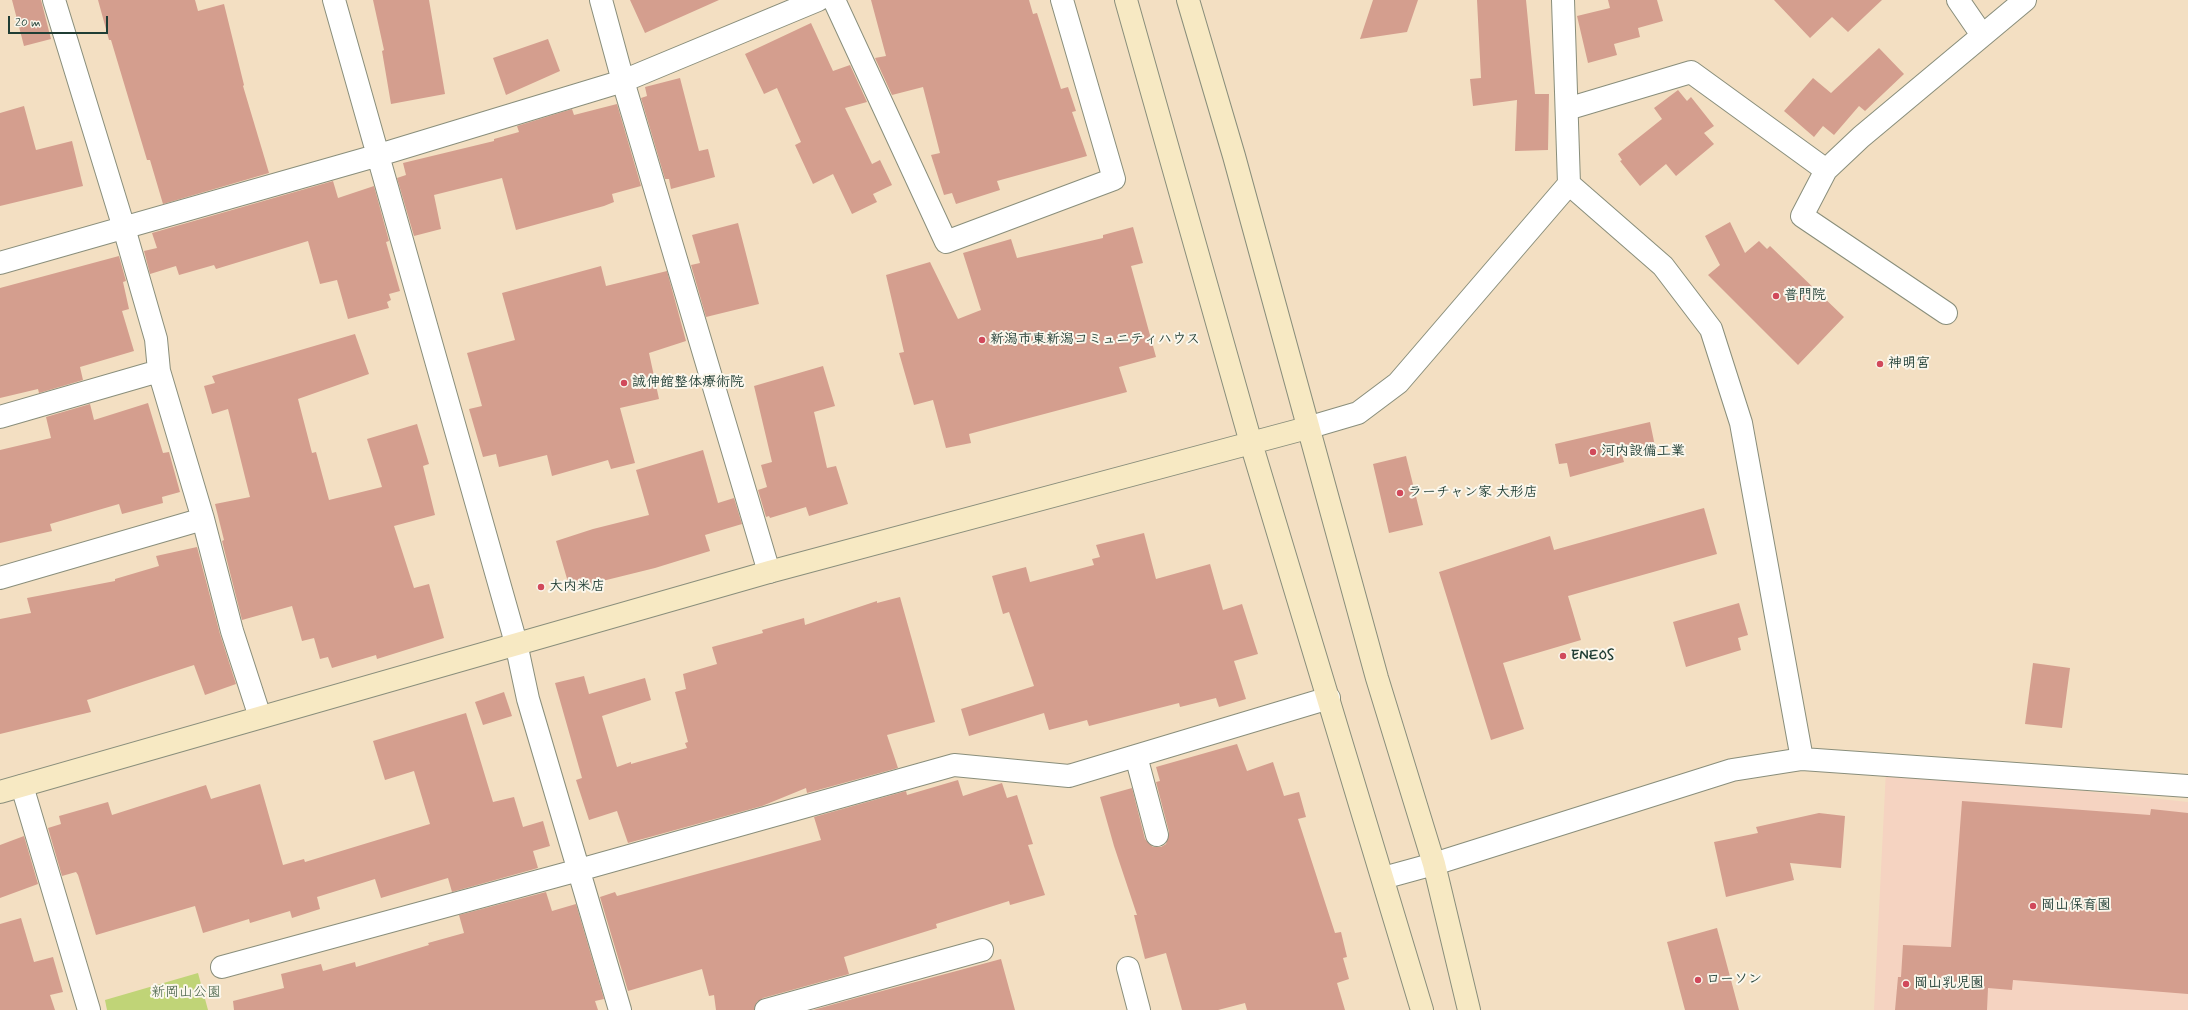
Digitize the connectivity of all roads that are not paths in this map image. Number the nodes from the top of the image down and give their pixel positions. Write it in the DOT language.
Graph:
graph roads {
  1 [pos="54,0"];
  2 [pos="334,0"];
  3 [pos="601,0"];
  4 [pos="818,0"];
  5 [pos="834,0"];
  6 [pos="1062,0"];
  7 [pos="1126,0"];
  8 [pos="1188,0"];
  9 [pos="1563,0"];
  10 [pos="1958,0"];
  11 [pos="2025,0"];
  12 [pos="1982,36"];
  13 [pos="623,81"];
  14 [pos="1567,109"];
  15 [pos="379,155"];
  16 [pos="1826,170"];
  17 [pos="1569,184"];
  18 [pos="124,228"];
  19 [pos="0,263"];
  20 [pos="1946,313"];
  21 [pos="159,371"];
  22 [pos="0,417"];
  23 [pos="1307,428"];
  24 [pos="1251,443"];
  25 [pos="203,519"];
  26 [pos="769,572"];
  27 [pos="0,578"];
  28 [pos="516,643"];
  29 [pos="1329,698"];
  30 [pos="260,717"];
  31 [pos="1136,756"];
  32 [pos="1802,759"];
  33 [pos="22,786"];
  34 [pos="2188,786"];
  35 [pos="0,792"];
  36 [pos="1157,835"];
  37 [pos="1434,864"];
  38 [pos="578,870"];
  39 [pos="1383,878"];
  40 [pos="982,950"];
  41 [pos="222,967"];
  42 [pos="1128,968"];
  43 [pos="89,1010"];
  44 [pos="620,1010"];
  45 [pos="766,1010"];
  46 [pos="1139,1010"];
  47 [pos="1422,1010"];
  48 [pos="1469,1010"];
  1 -- 18 [label="street"];
  2 -- 15 [label="street"];
  3 -- 13 [label="street"];
  4 -- 13 [label="street"];
  5 -- 6 [label="street"];
  7 -- 24 [label="street"];
  8 -- 23 [label="street"];
  9 -- 14 [label="street"];
  10 -- 12 [label="street"];
  11 -- 12 [label="street"];
  12 -- 16 [label="street"];
  13 -- 15 [label="street"];
  13 -- 26 [label="street"];
  14 -- 16 [label="street"];
  14 -- 17 [label="street"];
  15 -- 18 [label="street"];
  15 -- 28 [label="street"];
  16 -- 20 [label="street"];
  17 -- 23 [label="street"];
  17 -- 32 [label="street"];
  18 -- 19 [label="street"];
  18 -- 21 [label="street"];
  21 -- 22 [label="street"];
  21 -- 25 [label="street"];
  23 -- 24 [label="street"];
  23 -- 37 [label="street"];
  24 -- 26 [label="street"];
  24 -- 29 [label="street"];
  25 -- 27 [label="street"];
  25 -- 30 [label="street"];
  26 -- 28 [label="street"];
  28 -- 30 [label="street"];
  28 -- 38 [label="street"];
  29 -- 31 [label="street"];
  29 -- 39 [label="street"];
  30 -- 33 [label="street"];
  31 -- 36 [label="street"];
  31 -- 38 [label="street"];
  32 -- 34 [label="street"];
  32 -- 37 [label="street"];
  33 -- 35 [label="street"];
  33 -- 43 [label="street"];
  37 -- 39 [label="street"];
  37 -- 48 [label="street"];
  38 -- 41 [label="street"];
  38 -- 44 [label="street"];
  39 -- 47 [label="street"];
  40 -- 45 [label="street"];
  42 -- 46 [label="street"];
}
